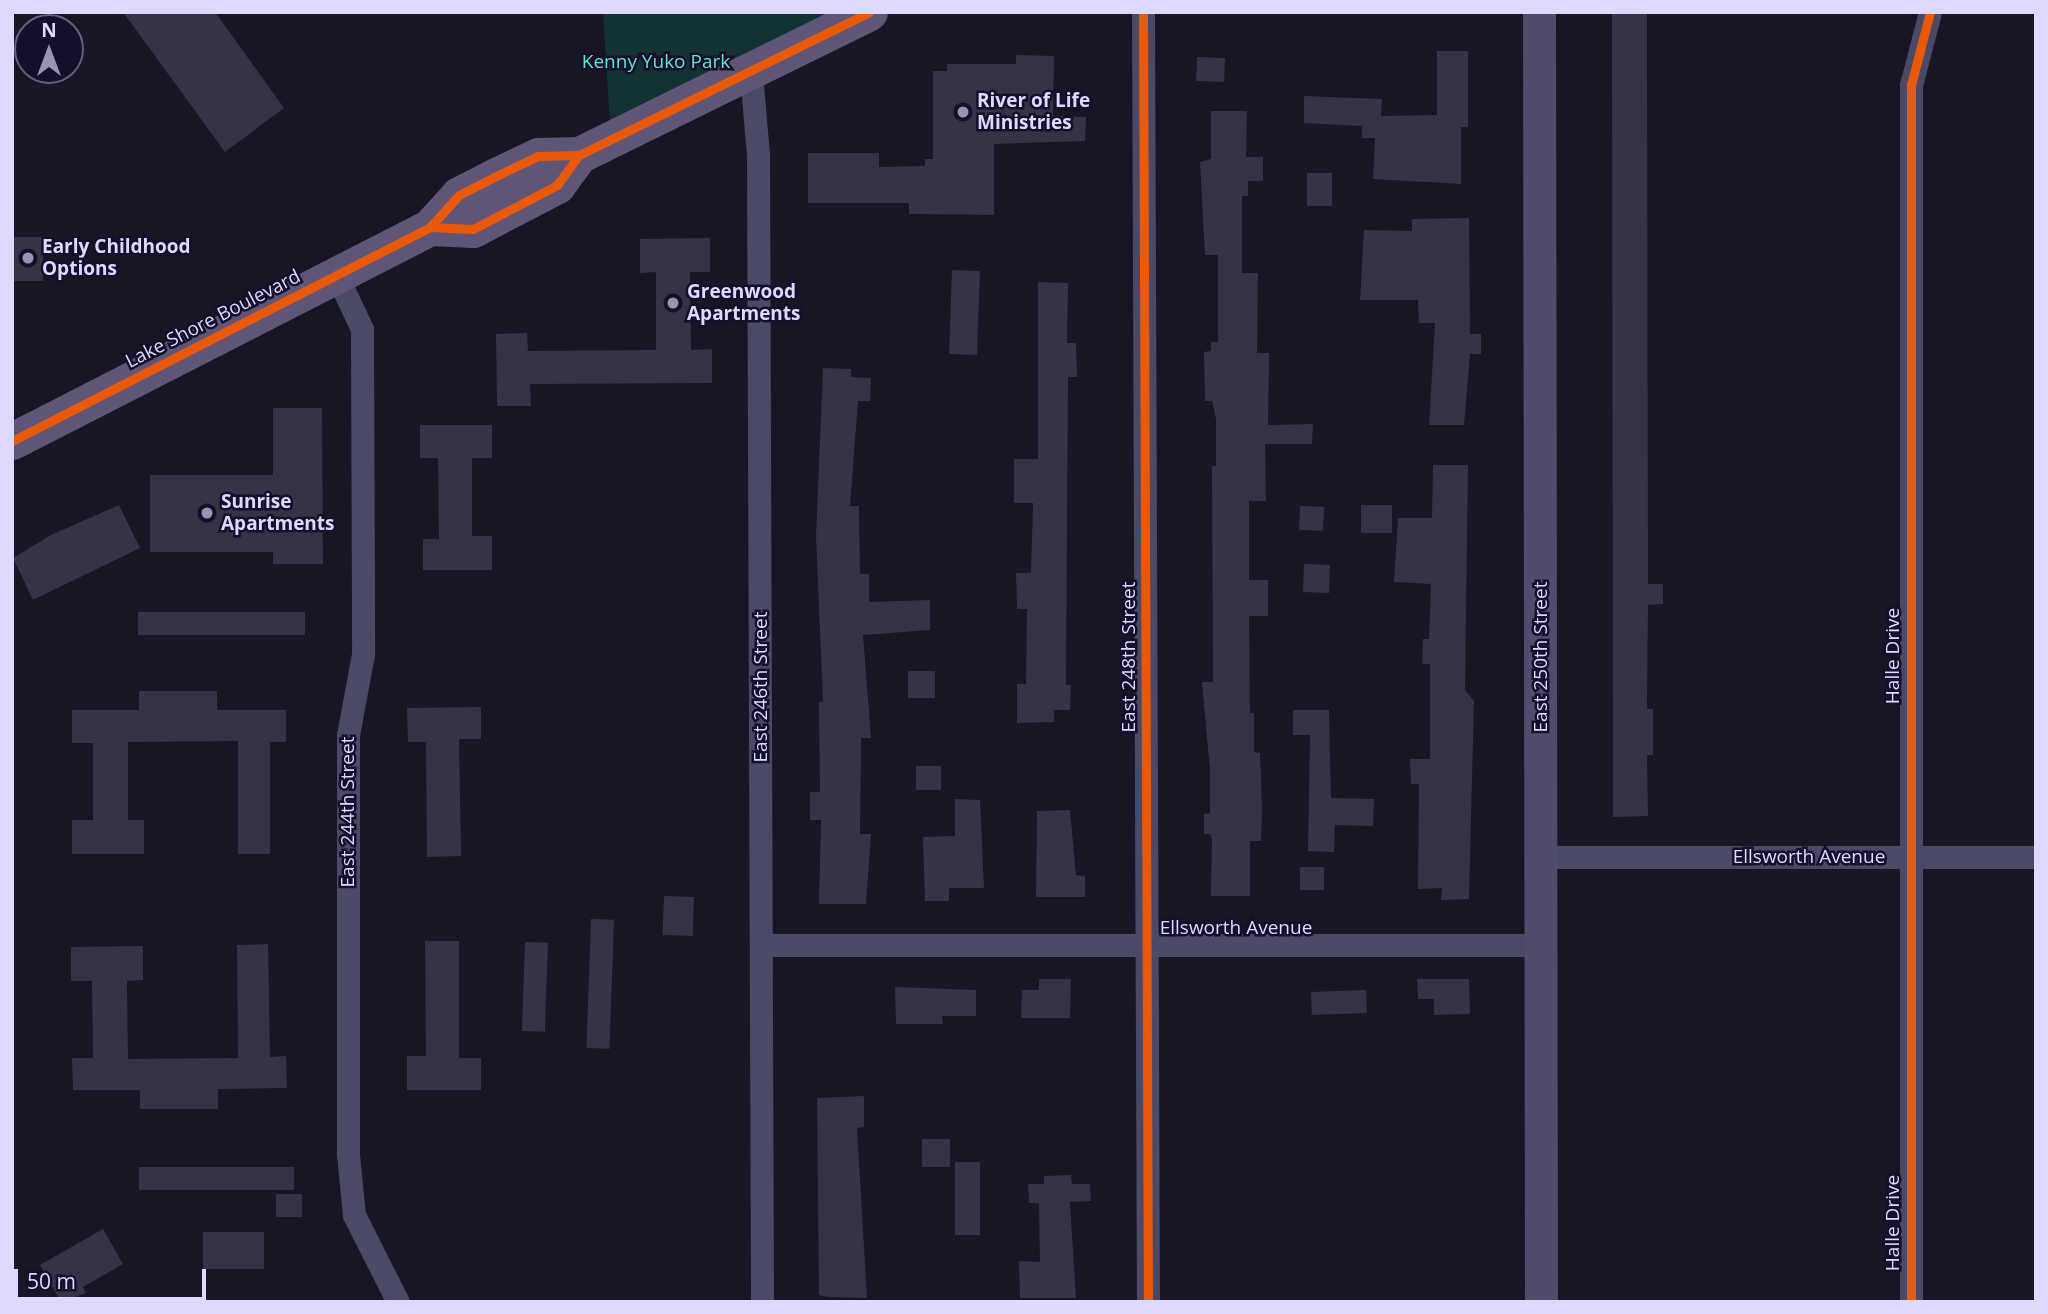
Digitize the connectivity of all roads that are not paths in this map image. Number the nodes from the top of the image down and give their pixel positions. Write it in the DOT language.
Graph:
graph roads {
  1 [pos="869,12"];
  2 [pos="1143,12"];
  3 [pos="1539,12"];
  4 [pos="1930,12"];
  5 [pos="751,73"];
  6 [pos="337,276"];
  7 [pos="12,440"];
  8 [pos="2036,856"];
  9 [pos="1541,857"];
  10 [pos="1910,857"];
  11 [pos="762,945"];
  12 [pos="1148,945"];
  13 [pos="1541,945"];
  14 [pos="398,1302"];
  15 [pos="762,1302"];
  16 [pos="1148,1302"];
  17 [pos="1541,1302"];
  18 [pos="1911,1302"];
  1 -- 5 [label="main road, Lake Shore Boulevard"];
  2 -- 12 [label="street, East 248th Street"];
  3 -- 9 [label="street, East 250th Street"];
  4 -- 10 [label="street, Halle Drive"];
  5 -- 6 [label="main road, Lake Shore Boulevard"];
  5 -- 11 [label="street, East 246th Street"];
  6 -- 7 [label="main road, Lake Shore Boulevard"];
  6 -- 14 [label="street, East 244th Street"];
  8 -- 10 [label="street, Ellsworth Avenue"];
  9 -- 10 [label="street, Ellsworth Avenue"];
  9 -- 13 [label="street, East 250th Street"];
  10 -- 18 [label="street, Halle Drive"];
  11 -- 12 [label="street, Ellsworth Avenue"];
  11 -- 15 [label="street, East 246th Street"];
  12 -- 13 [label="street, Ellsworth Avenue"];
  12 -- 16 [label="street, East 248th Street"];
  13 -- 17 [label="street, East 250th Street"];
}
